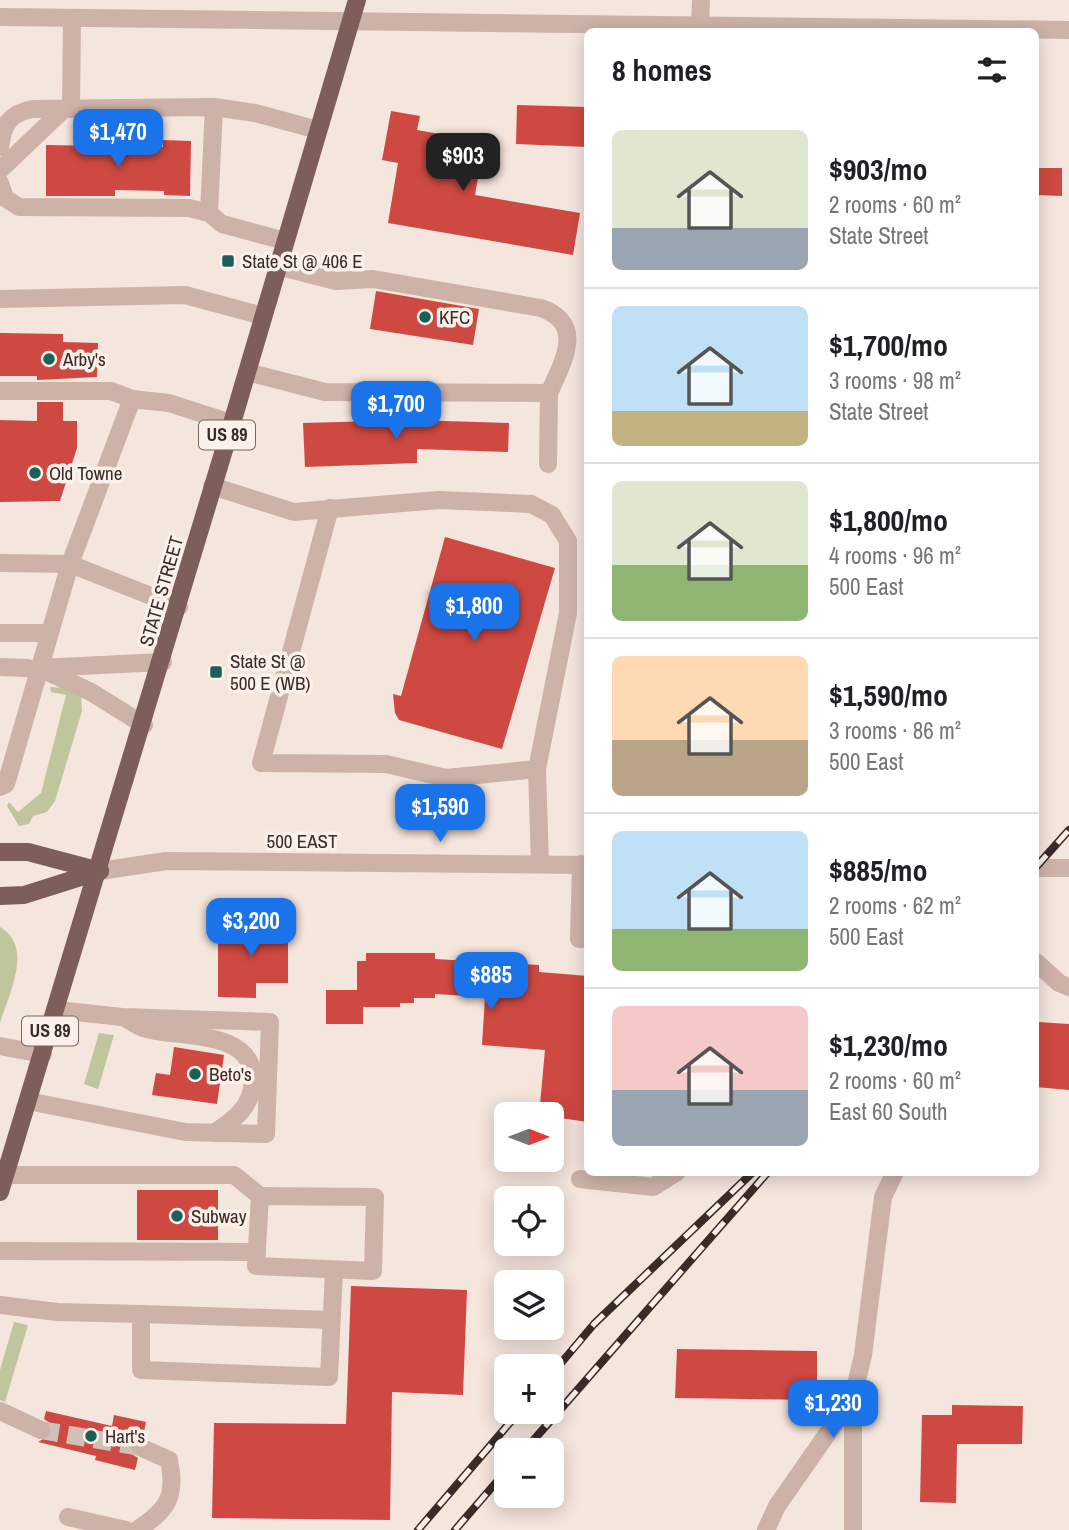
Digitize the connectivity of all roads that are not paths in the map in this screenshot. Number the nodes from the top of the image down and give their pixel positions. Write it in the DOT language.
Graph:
graph roads {
  1 [pos="358,0"];
  2 [pos="701,0"];
  3 [pos="0,17"];
  4 [pos="72,18"];
  5 [pos="351,21"];
  6 [pos="700,25"];
  7 [pos="832,28"];
  8 [pos="1039,30"];
  9 [pos="1069,30"];
  10 [pos="214,107"];
  11 [pos="67,109"];
  12 [pos="318,130"];
  13 [pos="0,147"];
  14 [pos="0,170"];
  15 [pos="0,183"];
  16 [pos="209,213"];
  17 [pos="285,240"];
  18 [pos="278,266"];
  19 [pos="0,299"];
  20 [pos="21,299"];
  21 [pos="0,309"];
  22 [pos="263,316"];
  23 [pos="247,372"];
  24 [pos="0,391"];
  25 [pos="549,393"];
  26 [pos="131,399"];
  27 [pos="231,423"];
  28 [pos="548,464"];
  29 [pos="212,486"];
  30 [pos="330,509"];
  31 [pos="0,563"];
  32 [pos="70,564"];
  33 [pos="179,607"];
  34 [pos="0,633"];
  35 [pos="49,633"];
  36 [pos="163,662"];
  37 [pos="0,667"];
  38 [pos="39,670"];
  39 [pos="144,725"];
  40 [pos="537,769"];
  41 [pos="0,787"];
  42 [pos="0,852"];
  43 [pos="540,864"];
  44 [pos="584,864"];
  45 [pos="1039,868"];
  46 [pos="1069,868"];
  47 [pos="100,871"];
  48 [pos="584,876"];
  49 [pos="0,896"];
  50 [pos="584,939"];
  51 [pos="1039,965"];
  52 [pos="1069,987"];
  53 [pos="57,1010"];
  54 [pos="122,1017"];
  55 [pos="0,1045"];
  56 [pos="43,1054"];
  57 [pos="28,1101"];
  58 [pos="214,1133"];
  59 [pos="671,1176"];
  60 [pos="893,1176"];
  61 [pos="580,1179"];
  62 [pos="2,1184"];
  63 [pos="260,1196"];
  64 [pos="0,1251"];
  65 [pos="257,1252"];
  66 [pos="334,1270"];
  67 [pos="0,1305"];
  68 [pos="141,1314"];
  69 [pos="331,1320"];
  70 [pos="853,1397"];
  71 [pos="0,1411"];
  72 [pos="41,1430"];
  73 [pos="140,1447"];
  74 [pos="68,1517"];
  75 [pos="126,1530"];
  76 [pos="137,1530"];
  77 [pos="766,1530"];
  78 [pos="853,1530"];
  1 -- 5 [label="main road, STATE STREET / US 89"];
  2 -- 6 [label="street"];
  3 -- 4 [label="street"];
  4 -- 5 [label="street"];
  4 -- 11 [label="street"];
  5 -- 6 [label="street"];
  5 -- 12 [label="main road, STATE STREET / US 89"];
  6 -- 7 [label="street"];
  8 -- 9 [label="street"];
  10 -- 11 [label="street"];
  10 -- 12 [label="street"];
  10 -- 16 [label="street"];
  11 -- 13 [label="street"];
  11 -- 14 [label="street"];
  12 -- 17 [label="main road, STATE STREET / US 89"];
  15 -- 16 [label="street"];
  16 -- 17 [label="street"];
  17 -- 18 [label="main road, STATE STREET / US 89"];
  18 -- 22 [label="main road, STATE STREET / US 89"];
  18 -- 25 [label="street"];
  19 -- 20 [label="street"];
  20 -- 21 [label="street"];
  20 -- 22 [label="street"];
  22 -- 23 [label="main road, STATE STREET / US 89"];
  23 -- 25 [label="street"];
  23 -- 27 [label="main road, STATE STREET / US 89"];
  24 -- 26 [label="street"];
  25 -- 28 [label="street"];
  26 -- 27 [label="street"];
  26 -- 32 [label="street"];
  27 -- 29 [label="main road, STATE STREET / US 89"];
  29 -- 30 [label="street"];
  29 -- 33 [label="main road, STATE STREET / US 89"];
  30 -- 40 [label="street"];
  30 -- 40 [label="street"];
  31 -- 32 [label="street"];
  32 -- 33 [label="street"];
  32 -- 35 [label="street"];
  33 -- 36 [label="main road, STATE STREET / US 89"];
  34 -- 35 [label="street"];
  35 -- 38 [label="street"];
  36 -- 38 [label="street"];
  36 -- 39 [label="main road, STATE STREET / US 89"];
  37 -- 38 [label="street"];
  38 -- 39 [label="street"];
  38 -- 41 [label="street"];
  39 -- 47 [label="main road, STATE STREET / US 89"];
  40 -- 43 [label="street"];
  42 -- 47 [label="main road, 500 EAST"];
  43 -- 44 [label="street, 500 EAST"];
  43 -- 47 [label="street, 500 EAST"];
  45 -- 46 [label="street"];
  47 -- 49 [label="main road, 500 EAST"];
  47 -- 53 [label="main road, STATE STREET / US 89"];
  48 -- 50 [label="street"];
  51 -- 52 [label="street"];
  53 -- 54 [label="street"];
  53 -- 56 [label="main road, STATE STREET / US 89"];
  54 -- 58 [label="street"];
  54 -- 58 [label="street"];
  55 -- 56 [label="street"];
  56 -- 57 [label="main road, STATE STREET / US 89"];
  57 -- 58 [label="street"];
  57 -- 62 [label="main road, STATE STREET / US 89"];
  59 -- 61 [label="street"];
  60 -- 70 [label="street"];
  62 -- 63 [label="street"];
  63 -- 65 [label="street"];
  63 -- 66 [label="street"];
  64 -- 65 [label="street"];
  65 -- 66 [label="street"];
  66 -- 69 [label="street"];
  67 -- 68 [label="street"];
  68 -- 69 [label="street"];
  68 -- 69 [label="street"];
  70 -- 77 [label="street"];
  70 -- 78 [label="street"];
  71 -- 72 [label="street"];
  73 -- 76 [label="street"];
  74 -- 75 [label="street"];
}
